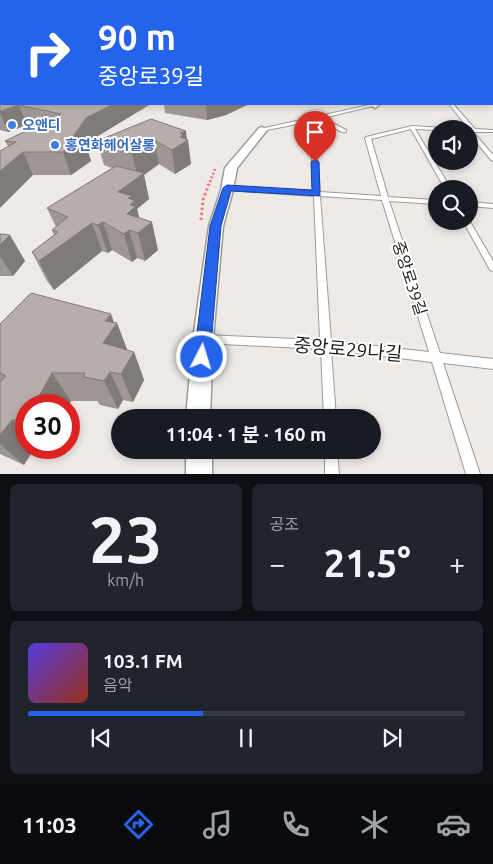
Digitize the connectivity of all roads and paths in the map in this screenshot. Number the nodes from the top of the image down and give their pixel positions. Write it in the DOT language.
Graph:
graph roads {
  1 [pos="372,105"];
  2 [pos="452,105"];
  3 [pos="318,117"];
  4 [pos="463,120"];
  5 [pos="298,122"];
  6 [pos="412,127"];
  7 [pos="428,128"];
  8 [pos="262,130"];
  9 [pos="478,130"];
  10 [pos="344,131"];
  11 [pos="493,131"];
  12 [pos="478,140"];
  13 [pos="493,159"];
  14 [pos="443,180"];
  15 [pos="227,188"];
  16 [pos="317,194"];
  17 [pos="385,198"];
  18 [pos="428,201"];
  19 [pos="478,205"];
  20 [pos="493,206"];
  21 [pos="471,230"];
  22 [pos="493,268"];
  23 [pos="204,339"];
  24 [pos="326,345"];
  25 [pos="436,358"];
  26 [pos="493,364"];
  27 [pos="199,409"];
  28 [pos="330,409"];
  29 [pos="189,459"];
  30 [pos="331,459"];
  31 [pos="199,474"];
  32 [pos="332,474"];
  33 [pos="473,474"];
  1 -- 3 [label="lane"];
  2 -- 4 [label="lane"];
  3 -- 5 [label="lane"];
  3 -- 10 [label="lane"];
  5 -- 8 [label="lane"];
  5 -- 16 [label="lane"];
  6 -- 7 [label="lane, 중앙로39길"];
  6 -- 14 [label="lane"];
  6 -- 17 [label="lane, 중앙로39길"];
  8 -- 15 [label="street"];
  9 -- 11 [label="lane"];
  12 -- 13 [label="lane"];
  15 -- 16 [label="lane"];
  15 -- 23 [label="street"];
  16 -- 17 [label="lane"];
  16 -- 24 [label="lane"];
  17 -- 18 [label="lane"];
  17 -- 25 [label="lane, 중앙로39길"];
  19 -- 20 [label="lane"];
  21 -- 22 [label="lane"];
  23 -- 24 [label="lane, 중앙로29나길"];
  23 -- 27 [label="street"];
  24 -- 25 [label="lane, 중앙로29나길"];
  24 -- 28 [label="lane"];
  25 -- 26 [label="lane, 중앙로29나길"];
  25 -- 33 [label="lane, 중앙로39길"];
  29 -- 31 [label="street"];
  30 -- 32 [label="lane"];
}
